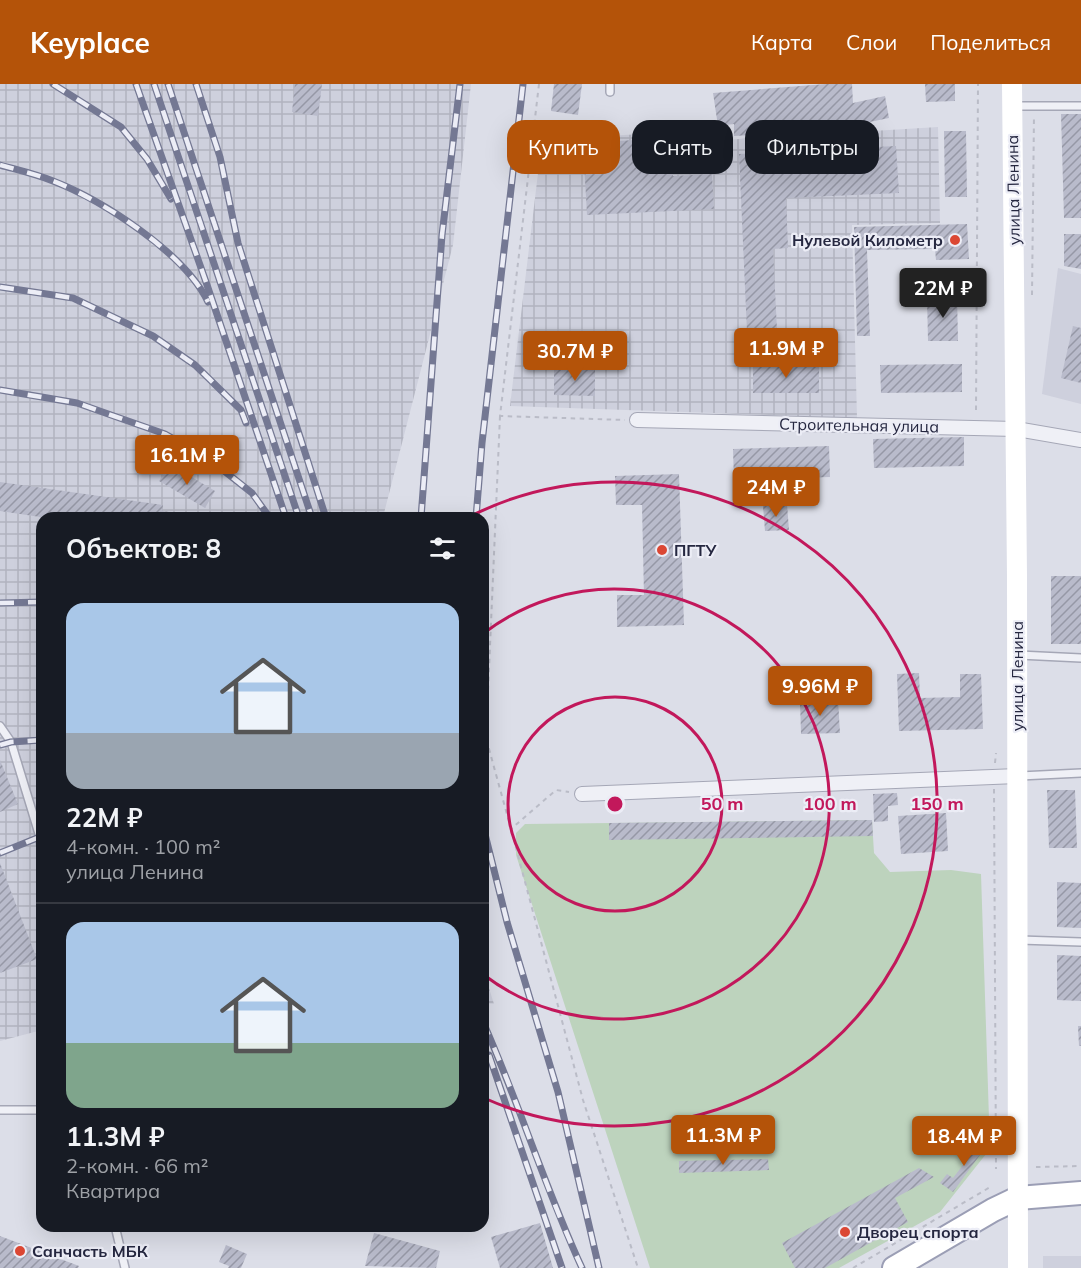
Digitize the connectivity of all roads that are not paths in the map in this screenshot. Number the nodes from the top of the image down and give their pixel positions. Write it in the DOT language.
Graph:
graph roads {
  1 [pos="610,84"];
  2 [pos="1012,84"];
  3 [pos="610,92"];
  4 [pos="1013,106"];
  5 [pos="1081,106"];
  6 [pos="637,420"];
  7 [pos="1016,429"];
  8 [pos="1081,440"];
  9 [pos="1017,655"];
  10 [pos="1081,658"];
  11 [pos="0,726"];
  12 [pos="1081,773"];
  13 [pos="1017,776"];
  14 [pos="585,794"];
  15 [pos="36,824"];
  16 [pos="1017,940"];
  17 [pos="1081,942"];
  18 [pos="0,1110"];
  19 [pos="36,1110"];
  20 [pos="1081,1193"];
  21 [pos="1018,1198"];
  22 [pos="116,1232"];
  23 [pos="125,1268"];
  24 [pos="894,1268"];
  25 [pos="1018,1268"];
  1 -- 3 [label="lane"];
  2 -- 4 [label="main road, улица Ленина"];
  4 -- 5 [label="lane"];
  4 -- 7 [label="main road, улица Ленина"];
  6 -- 7 [label="street, Строительная улица"];
  7 -- 8 [label="street, Строительная улица"];
  7 -- 9 [label="main road, улица Ленина"];
  9 -- 10 [label="lane"];
  9 -- 13 [label="main road, улица Ленина"];
  11 -- 15 [label="lane"];
  12 -- 13 [label="lane"];
  13 -- 14 [label="street"];
  13 -- 16 [label="main road, улица Ленина"];
  16 -- 17 [label="lane"];
  16 -- 21 [label="main road, улица Ленина"];
  18 -- 19 [label="lane"];
  20 -- 21 [label="main road"];
  21 -- 24 [label="main road"];
  21 -- 25 [label="main road, улица Ленина"];
  22 -- 23 [label="lane"];
}
